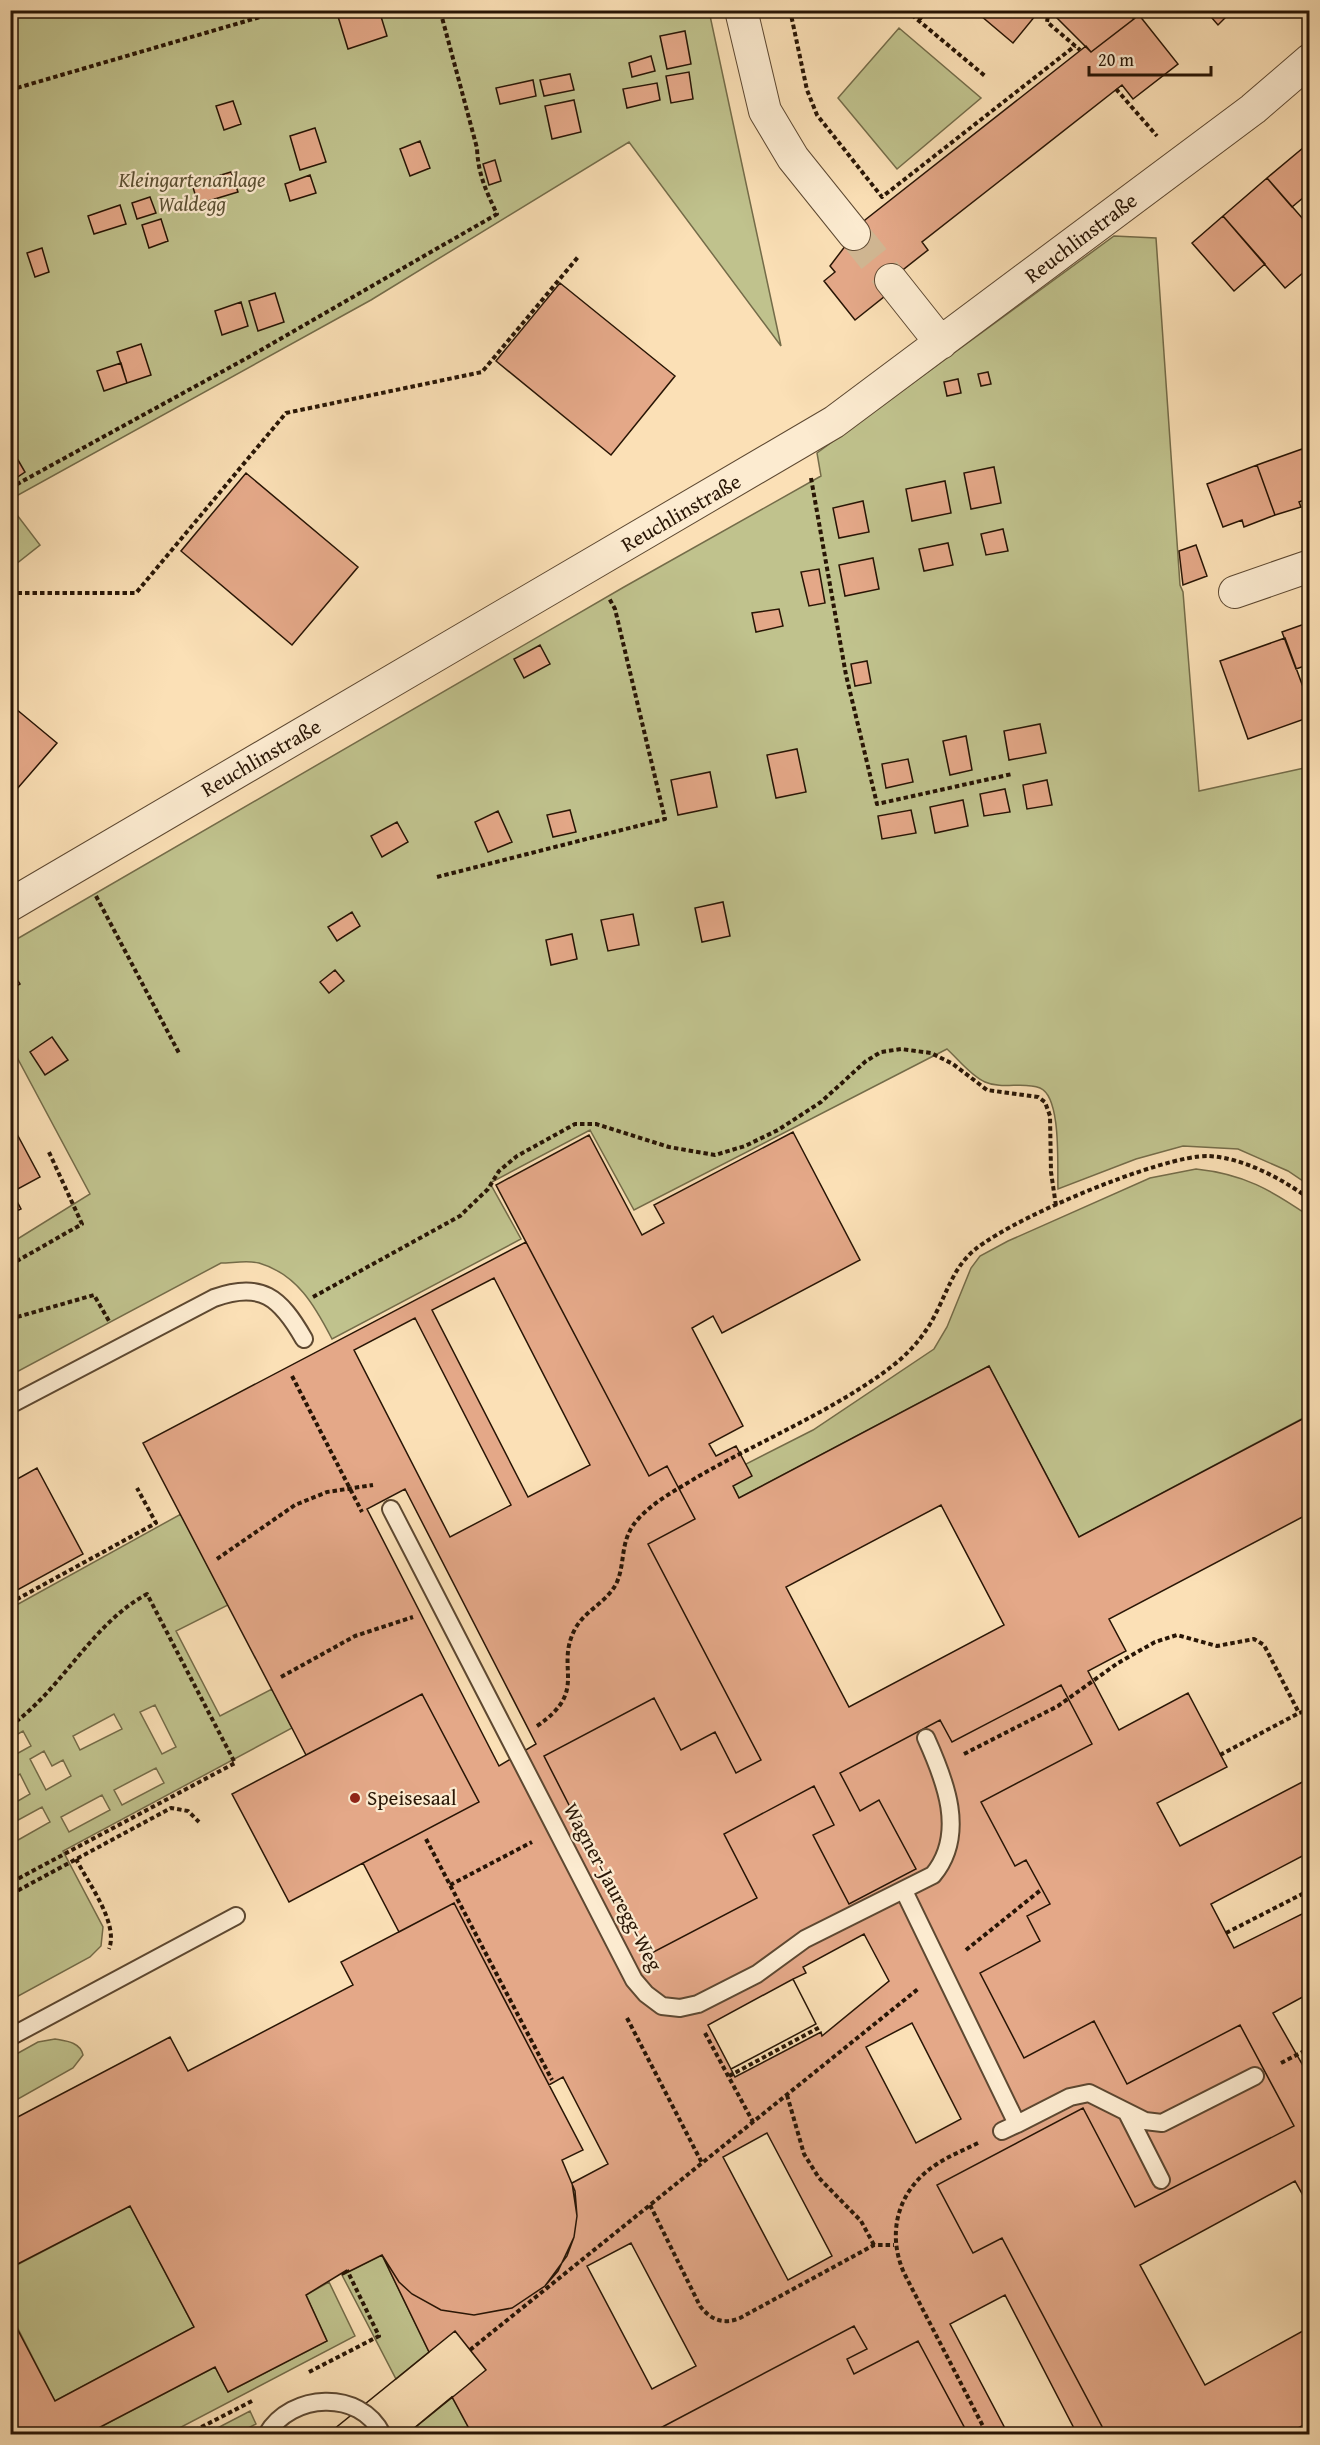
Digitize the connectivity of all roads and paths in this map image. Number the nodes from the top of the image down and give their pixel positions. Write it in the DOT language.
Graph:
graph roads {
  1 [pos="284,10"];
  2 [pos="440,10"];
  3 [pos="741,10"];
  4 [pos="790,10"];
  5 [pos="906,10"];
  6 [pos="927,10"];
  7 [pos="1048,10"];
  8 [pos="919,20"];
  9 [pos="1075,46"];
  10 [pos="1080,50"];
  11 [pos="1310,60"];
  12 [pos="985,76"];
  13 [pos="1116,89"];
  14 [pos="10,90"];
  15 [pos="1160,139"];
  16 [pos="854,234"];
  17 [pos="578,257"];
  18 [pos="891,280"];
  19 [pos="941,343"];
  20 [pos="798,445"];
  21 [pos="10,488"];
  22 [pos="591,566"];
  23 [pos="1310,566"];
  24 [pos="1235,592"];
  25 [pos="10,593"];
  26 [pos="1012,774"];
  27 [pos="79,865"];
  28 [pos="437,877"];
  29 [pos="10,904"];
  30 [pos="180,1055"];
  31 [pos="48,1150"];
  32 [pos="1310,1199"];
  33 [pos="1056,1206"];
  34 [pos="10,1265"];
  35 [pos="94,1295"];
  36 [pos="287,1312"];
  37 [pos="10,1319"];
  38 [pos="304,1339"];
  39 [pos="292,1376"];
  40 [pos="10,1405"];
  41 [pos="378,1485"];
  42 [pos="137,1488"];
  43 [pos="349,1488"];
  44 [pos="391,1509"];
  45 [pos="217,1559"];
  46 [pos="10,1603"];
  47 [pos="416,1616"];
  48 [pos="281,1677"];
  49 [pos="1310,1710"];
  50 [pos="1299,1713"];
  51 [pos="10,1726"];
  52 [pos="926,1738"];
  53 [pos="511,1741"];
  54 [pos="1220,1755"];
  55 [pos="939,1767"];
  56 [pos="199,1822"];
  57 [pos="426,1839"];
  58 [pos="534,1841"];
  59 [pos="76,1859"];
  60 [pos="11,1881"];
  61 [pos="450,1885"];
  62 [pos="1042,1889"];
  63 [pos="1310,1890"];
  64 [pos="904,1891"];
  65 [pos="236,1916"];
  66 [pos="1226,1933"];
  67 [pos="103,1957"];
  68 [pos="942,1970"];
  69 [pos="691,2006"];
  70 [pos="820,2027"];
  71 [pos="10,2037"];
  72 [pos="729,2076"];
  73 [pos="1255,2076"];
  74 [pos="552,2080"];
  75 [pos="787,2095"];
  76 [pos="1127,2113"];
  77 [pos="753,2122"];
  78 [pos="1009,2127"];
  79 [pos="1161,2180"];
  80 [pos="650,2205"];
  81 [pos="874,2245"];
  82 [pos="894,2245"];
  83 [pos="346,2270"];
  84 [pos="470,2350"];
  85 [pos="304,2374"];
  86 [pos="262,2396"];
  87 [pos="188,2434"];
  88 [pos="267,2434"];
  89 [pos="382,2434"];
  90 [pos="987,2434"];
  1 -- 14 [label="path"];
  2 -- 21 [label="path"];
  3 -- 16 [label="street"];
  4 -- 9 [label="path"];
  5 -- 8 [label="path"];
  6 -- 8 [label="path"];
  7 -- 9 [label="path"];
  8 -- 12 [label="path"];
  9 -- 10 [label="path"];
  11 -- 19 [label="street, Reuchlinstraße"];
  13 -- 15 [label="path"];
  17 -- 25 [label="path"];
  18 -- 19 [label="street"];
  19 -- 20 [label="street, Reuchlinstraße"];
  20 -- 22 [label="street, Reuchlinstraße"];
  20 -- 26 [label="path"];
  22 -- 27 [label="street, Reuchlinstraße"];
  22 -- 28 [label="path"];
  23 -- 24 [label="street"];
  27 -- 29 [label="street, Reuchlinstraße"];
  27 -- 30 [label="path"];
  31 -- 34 [label="path"];
  32 -- 33 [label="path"];
  33 -- 36 [label="path"];
  33 -- 53 [label="path"];
  35 -- 37 [label="path"];
  36 -- 38 [label="lane"];
  36 -- 40 [label="lane"];
  39 -- 43 [label="path"];
  41 -- 43 [label="path"];
  42 -- 46 [label="path"];
  43 -- 45 [label="path"];
  44 -- 53 [label="lane, Wagner-Jauregg-Weg"];
  47 -- 48 [label="path"];
  49 -- 50 [label="path"];
  50 -- 54 [label="path"];
  50 -- 55 [label="path"];
  51 -- 60 [label="path"];
  52 -- 55 [label="lane, Wagner-Jauregg-Weg"];
  53 -- 69 [label="lane, Wagner-Jauregg-Weg"];
  55 -- 64 [label="lane, Wagner-Jauregg-Weg"];
  56 -- 59 [label="path"];
  57 -- 61 [label="path"];
  58 -- 61 [label="path"];
  59 -- 60 [label="path"];
  59 -- 67 [label="path"];
  61 -- 74 [label="path"];
  62 -- 68 [label="path"];
  63 -- 66 [label="path"];
  64 -- 68 [label="lane"];
  64 -- 69 [label="lane, Wagner-Jauregg-Weg"];
  65 -- 71 [label="lane"];
  68 -- 75 [label="path"];
  68 -- 78 [label="lane"];
  69 -- 72 [label="path"];
  70 -- 72 [label="path"];
  72 -- 77 [label="path"];
  73 -- 76 [label="lane"];
  75 -- 77 [label="path"];
  75 -- 81 [label="path"];
  76 -- 78 [label="lane"];
  76 -- 79 [label="lane"];
  77 -- 80 [label="path"];
  78 -- 82 [label="path"];
  80 -- 81 [label="path"];
  80 -- 84 [label="path"];
  81 -- 82 [label="path"];
  82 -- 90 [label="path"];
  83 -- 85 [label="path"];
  86 -- 87 [label="path"];
  88 -- 89 [label="lane"];
}
